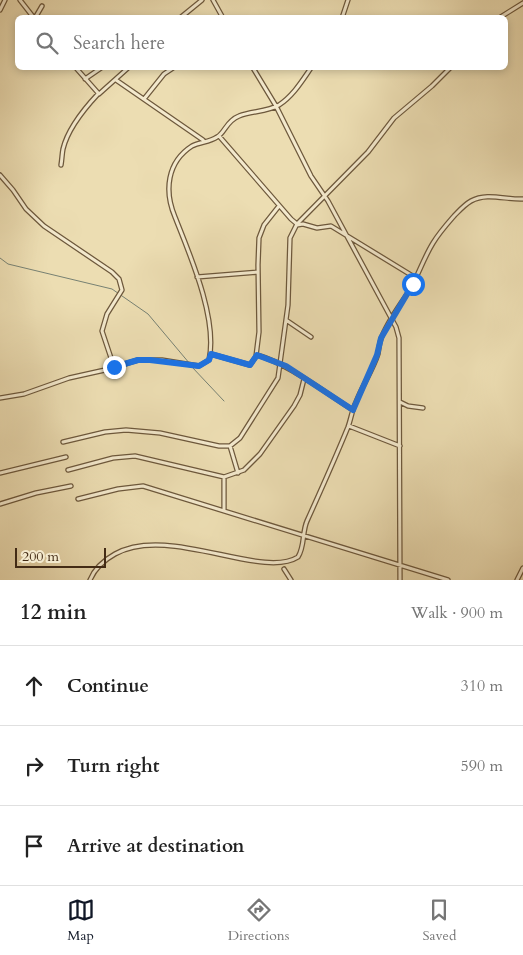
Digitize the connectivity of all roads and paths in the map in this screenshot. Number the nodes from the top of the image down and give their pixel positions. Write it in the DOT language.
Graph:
graph roads {
  1 [pos="5,0"];
  2 [pos="20,0"];
  3 [pos="202,0"];
  4 [pos="213,0"];
  5 [pos="348,0"];
  6 [pos="523,3"];
  7 [pos="42,6"];
  8 [pos="0,10"];
  9 [pos="32,15"];
  10 [pos="37,15"];
  11 [pos="184,15"];
  12 [pos="222,15"];
  13 [pos="343,15"];
  14 [pos="504,15"];
  15 [pos="78,70"];
  16 [pos="98,70"];
  17 [pos="126,70"];
  18 [pos="170,70"];
  19 [pos="254,70"];
  20 [pos="309,70"];
  21 [pos="448,70"];
  22 [pos="85,79"];
  23 [pos="116,80"];
  24 [pos="98,94"];
  25 [pos="144,99"];
  26 [pos="276,106"];
  27 [pos="219,136"];
  28 [pos="204,141"];
  29 [pos="61,165"];
  30 [pos="0,175"];
  31 [pos="324,195"];
  32 [pos="523,199"];
  33 [pos="279,205"];
  34 [pos="297,224"];
  35 [pos="346,235"];
  36 [pos="258,272"];
  37 [pos="197,277"];
  38 [pos="416,278"];
  39 [pos="392,318"];
  40 [pos="286,320"];
  41 [pos="310,337"];
  42 [pos="211,354"];
  43 [pos="256,356"];
  44 [pos="279,363"];
  45 [pos="114,367"];
  46 [pos="304,379"];
  47 [pos="0,398"];
  48 [pos="399,402"];
  49 [pos="423,408"];
  50 [pos="353,410"];
  51 [pos="349,426"];
  52 [pos="63,442"];
  53 [pos="230,446"];
  54 [pos="400,446"];
  55 [pos="66,457"];
  56 [pos="68,470"];
  57 [pos="0,473"];
  58 [pos="238,473"];
  59 [pos="224,477"];
  60 [pos="71,486"];
  61 [pos="78,499"];
  62 [pos="0,504"];
  63 [pos="224,510"];
  64 [pos="304,534"];
  65 [pos="171,551"];
  66 [pos="400,565"];
  67 [pos="523,568"];
  68 [pos="284,569"];
  69 [pos="279,572"];
  70 [pos="90,580"];
  71 [pos="291,580"];
  72 [pos="400,580"];
  73 [pos="448,580"];
  74 [pos="517,580"];
  1 -- 8 [label="street"];
  2 -- 9 [label="street"];
  3 -- 11 [label="street"];
  4 -- 12 [label="street"];
  5 -- 13 [label="street"];
  6 -- 14 [label="street"];
  7 -- 10 [label="street"];
  15 -- 22 [label="street"];
  16 -- 22 [label="street"];
  17 -- 23 [label="street"];
  18 -- 25 [label="street"];
  19 -- 26 [label="street"];
  20 -- 26 [label="street"];
  21 -- 31 [label="street"];
  22 -- 24 [label="street"];
  23 -- 24 [label="street"];
  23 -- 25 [label="street"];
  24 -- 29 [label="street"];
  25 -- 28 [label="street"];
  26 -- 27 [label="street"];
  26 -- 31 [label="street"];
  27 -- 28 [label="street"];
  27 -- 33 [label="street"];
  28 -- 37 [label="street"];
  30 -- 45 [label="street"];
  31 -- 34 [label="street"];
  31 -- 35 [label="street"];
  32 -- 38 [label="street"];
  33 -- 34 [label="street"];
  33 -- 36 [label="street"];
  34 -- 35 [label="street"];
  34 -- 40 [label="street"];
  35 -- 38 [label="street"];
  35 -- 39 [label="street"];
  36 -- 37 [label="street"];
  36 -- 43 [label="street"];
  37 -- 42 [label="street"];
  38 -- 39 [label="street"];
  39 -- 48 [label="street"];
  39 -- 50 [label="street"];
  40 -- 41 [label="street"];
  40 -- 44 [label="street"];
  42 -- 43 [label="street"];
  42 -- 45 [label="street"];
  43 -- 44 [label="street"];
  44 -- 46 [label="street"];
  44 -- 53 [label="street"];
  45 -- 47 [label="street"];
  46 -- 50 [label="street"];
  46 -- 58 [label="street"];
  48 -- 49 [label="street"];
  48 -- 54 [label="street"];
  50 -- 51 [label="street"];
  51 -- 54 [label="street"];
  51 -- 64 [label="street"];
  52 -- 53 [label="street"];
  53 -- 58 [label="street"];
  54 -- 66 [label="street"];
  55 -- 57 [label="street"];
  56 -- 59 [label="street"];
  58 -- 59 [label="street"];
  59 -- 63 [label="street"];
  60 -- 62 [label="street"];
  61 -- 63 [label="street"];
  63 -- 64 [label="street"];
  64 -- 66 [label="street"];
  64 -- 68 [label="street"];
  65 -- 70 [label="street"];
  66 -- 72 [label="street"];
  66 -- 73 [label="street"];
  67 -- 74 [label="street"];
  68 -- 69 [label="street"];
  68 -- 71 [label="street"];
}
